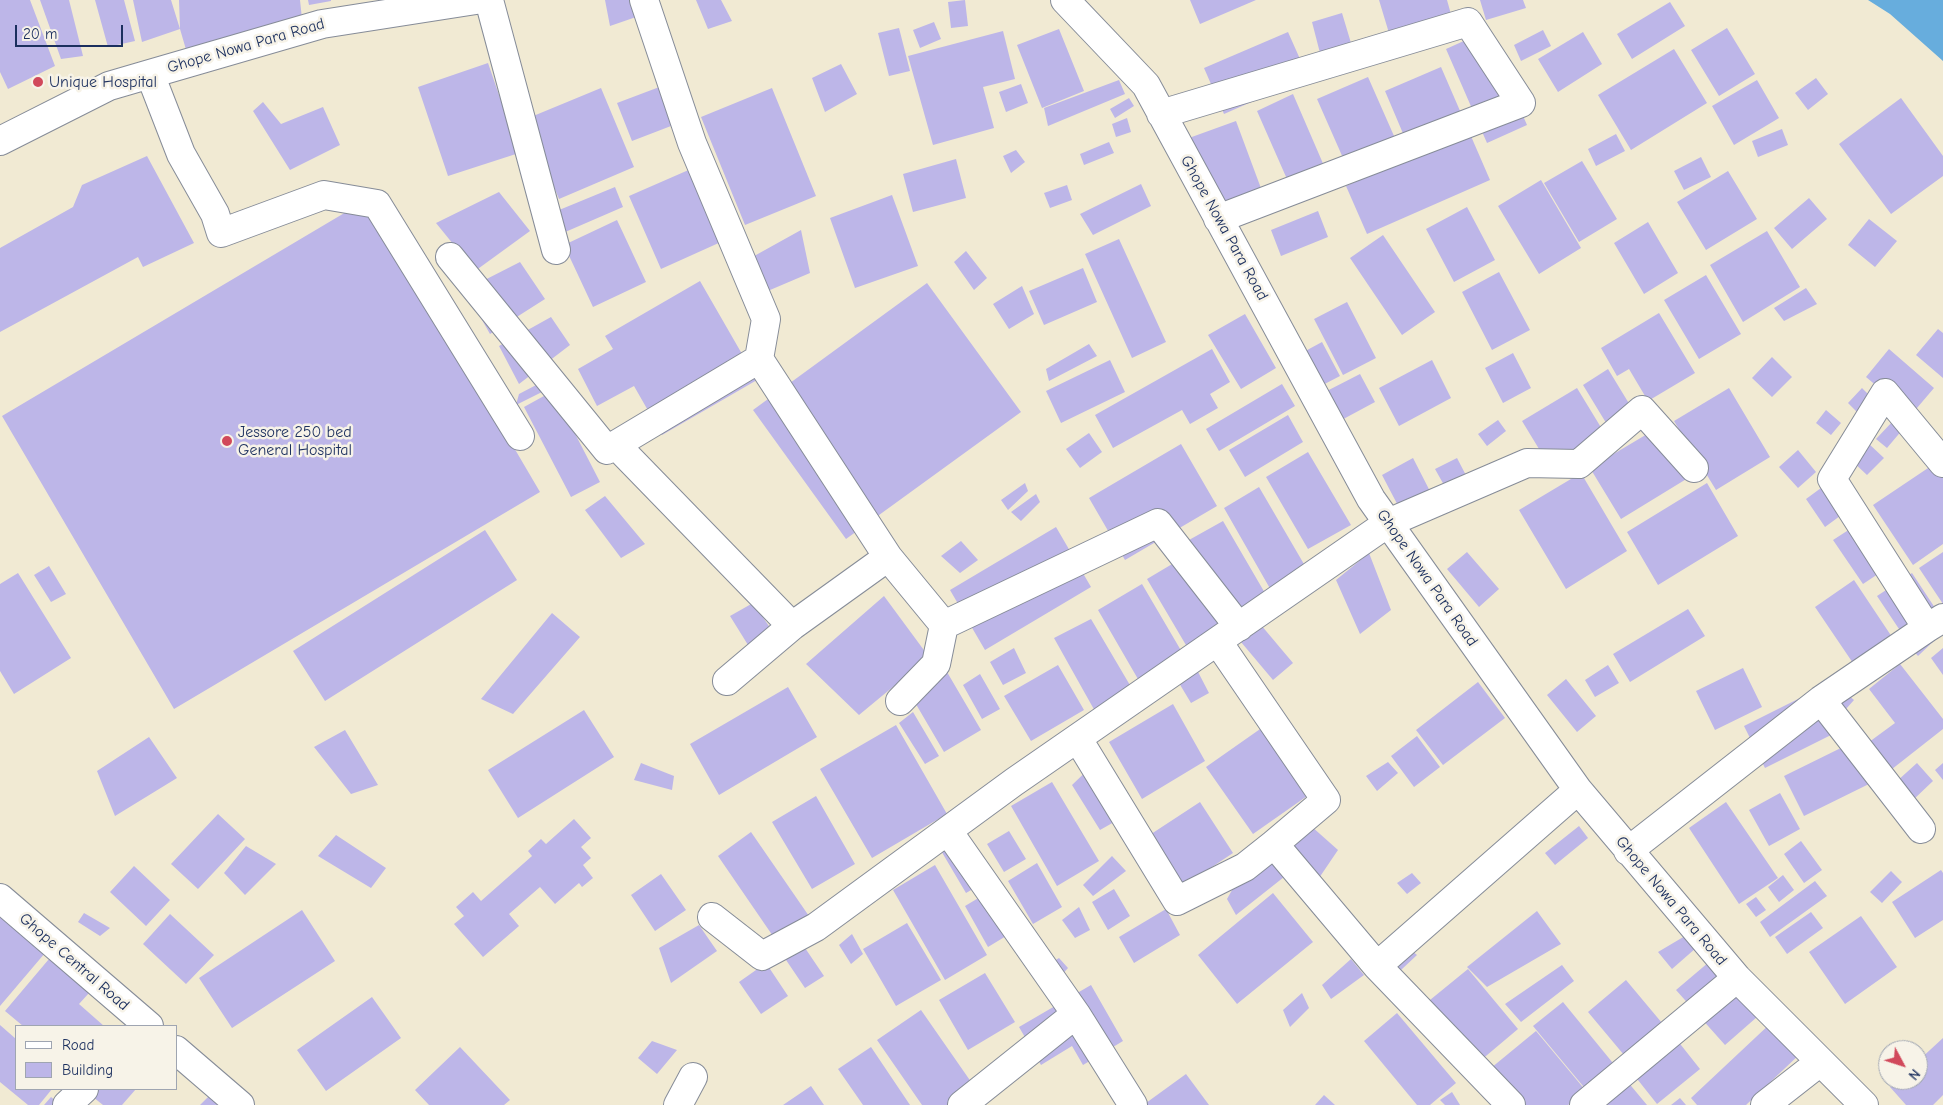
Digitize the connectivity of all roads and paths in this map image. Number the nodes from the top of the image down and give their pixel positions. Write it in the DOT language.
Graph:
graph roads {
  1 [pos="476,0"];
  2 [pos="490,0"];
  3 [pos="644,0"];
  4 [pos="1064,0"];
  5 [pos="150,74"];
  6 [pos="1161,114"];
  7 [pos="0,141"];
  8 [pos="1218,219"];
  9 [pos="556,250"];
  10 [pos="450,257"];
  11 [pos="759,359"];
  12 [pos="520,436"];
  13 [pos="616,445"];
  14 [pos="1943,463"];
  15 [pos="1694,468"];
  16 [pos="1388,524"];
  17 [pos="888,557"];
  18 [pos="1935,623"];
  19 [pos="792,626"];
  20 [pos="944,626"];
  21 [pos="1228,635"];
  22 [pos="727,682"];
  23 [pos="900,700"];
  24 [pos="1822,700"];
  25 [pos="1078,739"];
  26 [pos="1578,790"];
  27 [pos="1921,829"];
  28 [pos="948,831"];
  29 [pos="1274,844"];
  30 [pos="1628,851"];
  31 [pos="0,898"];
  32 [pos="712,917"];
  33 [pos="1377,966"];
  34 [pos="1737,978"];
  35 [pos="1076,1014"];
  36 [pos="147,1025"];
  37 [pos="178,1052"];
  38 [pos="1820,1062"];
  39 [pos="693,1077"];
  40 [pos="83,1090"];
  41 [pos="67,1105"];
  42 [pos="240,1105"];
  43 [pos="678,1105"];
  44 [pos="962,1105"];
  45 [pos="1133,1105"];
  46 [pos="1511,1105"];
  47 [pos="1584,1105"];
  48 [pos="1765,1105"];
  49 [pos="1864,1105"];
  1 -- 5 [label="street, Ghope Nowa Para Road"];
  2 -- 9 [label="street"];
  3 -- 11 [label="street"];
  4 -- 6 [label="street, Ghope Nowa Para Road"];
  5 -- 7 [label="street, Ghope Nowa Para Road"];
  5 -- 12 [label="street"];
  6 -- 8 [label="street, Ghope Nowa Para Road"];
  6 -- 8 [label="street"];
  8 -- 16 [label="street, Ghope Nowa Para Road"];
  10 -- 13 [label="street"];
  11 -- 13 [label="street"];
  11 -- 17 [label="street"];
  13 -- 19 [label="street"];
  14 -- 18 [label="street"];
  15 -- 16 [label="street"];
  16 -- 21 [label="street"];
  16 -- 26 [label="street, Ghope Nowa Para Road"];
  17 -- 19 [label="street"];
  17 -- 20 [label="street"];
  18 -- 24 [label="street"];
  19 -- 22 [label="street"];
  20 -- 21 [label="street"];
  20 -- 23 [label="street"];
  21 -- 25 [label="street"];
  21 -- 29 [label="street"];
  24 -- 27 [label="street"];
  24 -- 30 [label="street"];
  25 -- 28 [label="street"];
  25 -- 29 [label="street"];
  26 -- 30 [label="street, Ghope Nowa Para Road"];
  26 -- 33 [label="street"];
  28 -- 32 [label="street"];
  28 -- 35 [label="street"];
  29 -- 33 [label="street"];
  30 -- 34 [label="street, Ghope Nowa Para Road"];
  31 -- 36 [label="street, Ghope Central Road"];
  33 -- 46 [label="street"];
  34 -- 38 [label="street, Ghope Nowa Para Road"];
  34 -- 47 [label="street"];
  35 -- 44 [label="street"];
  35 -- 45 [label="street"];
  37 -- 42 [label="street"];
  38 -- 48 [label="street"];
  38 -- 49 [label="street, Ghope Nowa Para Road"];
  39 -- 43 [label="street"];
  40 -- 41 [label="street"];
}
